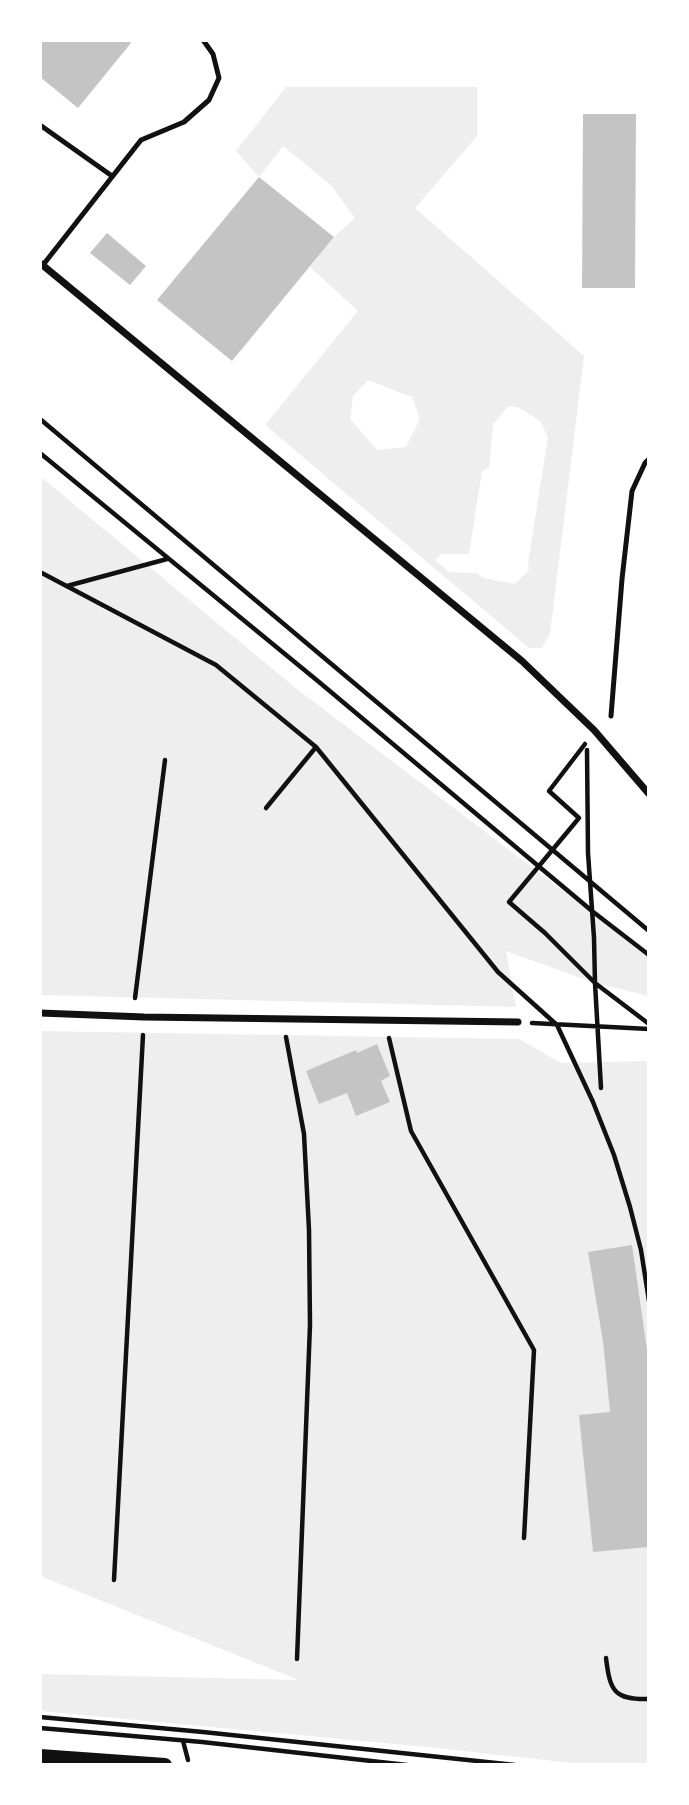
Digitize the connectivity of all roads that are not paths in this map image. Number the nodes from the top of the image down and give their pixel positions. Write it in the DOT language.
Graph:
graph roads {
  1 [pos="203,40"];
  2 [pos="40,125"];
  3 [pos="112,176"];
  4 [pos="41,264"];
  5 [pos="649,459"];
  6 [pos="611,716"];
  7 [pos="649,794"];
  8 [pos="40,1013"];
  9 [pos="518,1022"];
  10 [pos="40,1756"];
  11 [pos="140,1764"];
  12 [pos="165,1765"];
  1 -- 3 [label="lane"];
  2 -- 3 [label="lane"];
  3 -- 4 [label="lane"];
  4 -- 7 [label="street"];
  5 -- 6 [label="lane"];
  8 -- 9 [label="street"];
  10 -- 11 [label="main road"];
  11 -- 12 [label="main road"];
}
